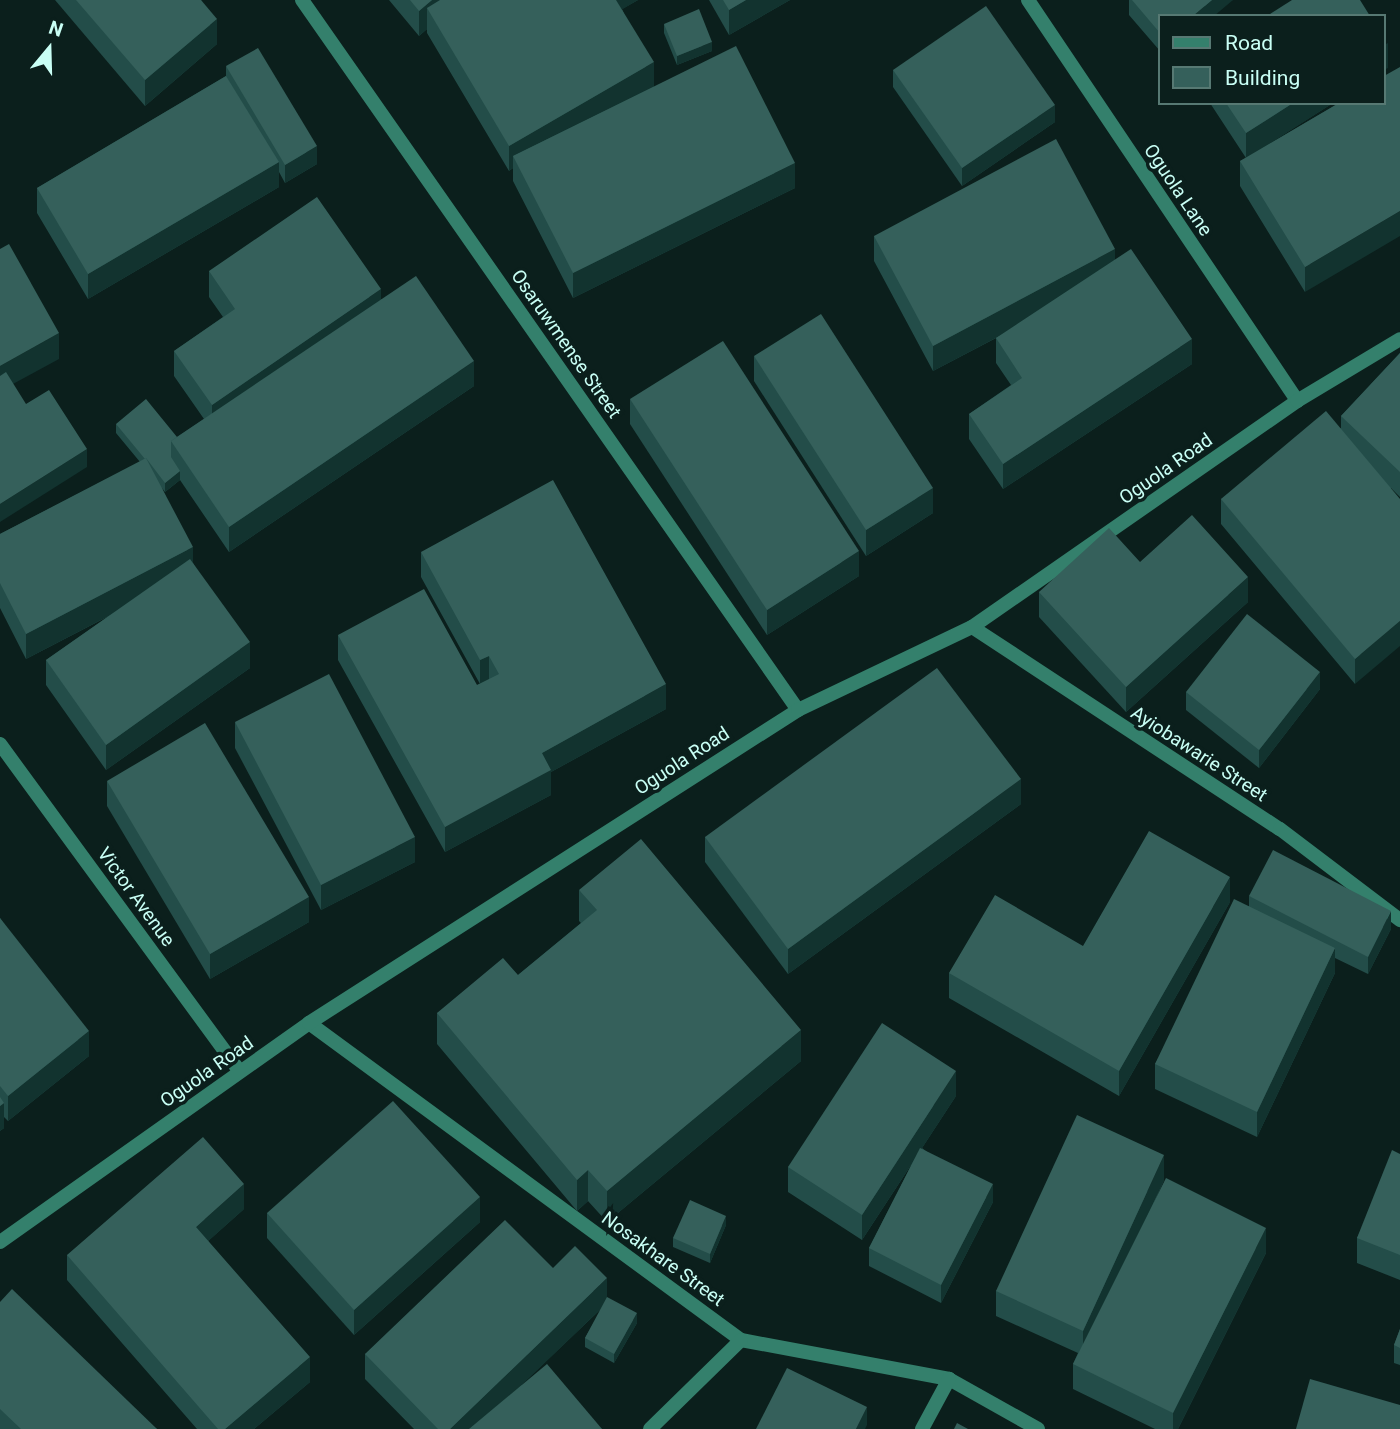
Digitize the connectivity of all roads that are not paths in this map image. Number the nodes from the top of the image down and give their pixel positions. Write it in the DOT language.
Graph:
graph roads {
  1 [pos="302,0"];
  2 [pos="1028,0"];
  3 [pos="1400,339"];
  4 [pos="1297,401"];
  5 [pos="972,627"];
  6 [pos="798,710"];
  7 [pos="0,744"];
  8 [pos="1400,920"];
  9 [pos="309,1023"];
  10 [pos="240,1072"];
  11 [pos="0,1242"];
  12 [pos="741,1340"];
  13 [pos="948,1379"];
  14 [pos="650,1429"];
  15 [pos="922,1429"];
  16 [pos="1038,1429"];
  1 -- 6 [label="street, Osaruwmense Street"];
  2 -- 4 [label="street, Oguola Lane"];
  3 -- 4 [label="street, Oguola Road"];
  4 -- 5 [label="street, Oguola Road"];
  5 -- 6 [label="street, Oguola Road"];
  5 -- 8 [label="street, Ayiobawarie Street"];
  6 -- 9 [label="street, Oguola Road"];
  7 -- 10 [label="street, Victor Avenue"];
  9 -- 10 [label="street, Oguola Road"];
  9 -- 12 [label="street, Nosakhare Street"];
  10 -- 11 [label="street, Oguola Road"];
  12 -- 13 [label="street, Nosakhare Street"];
  12 -- 14 [label="street"];
  13 -- 15 [label="street"];
  13 -- 16 [label="street, Nosakhare Street"];
}
